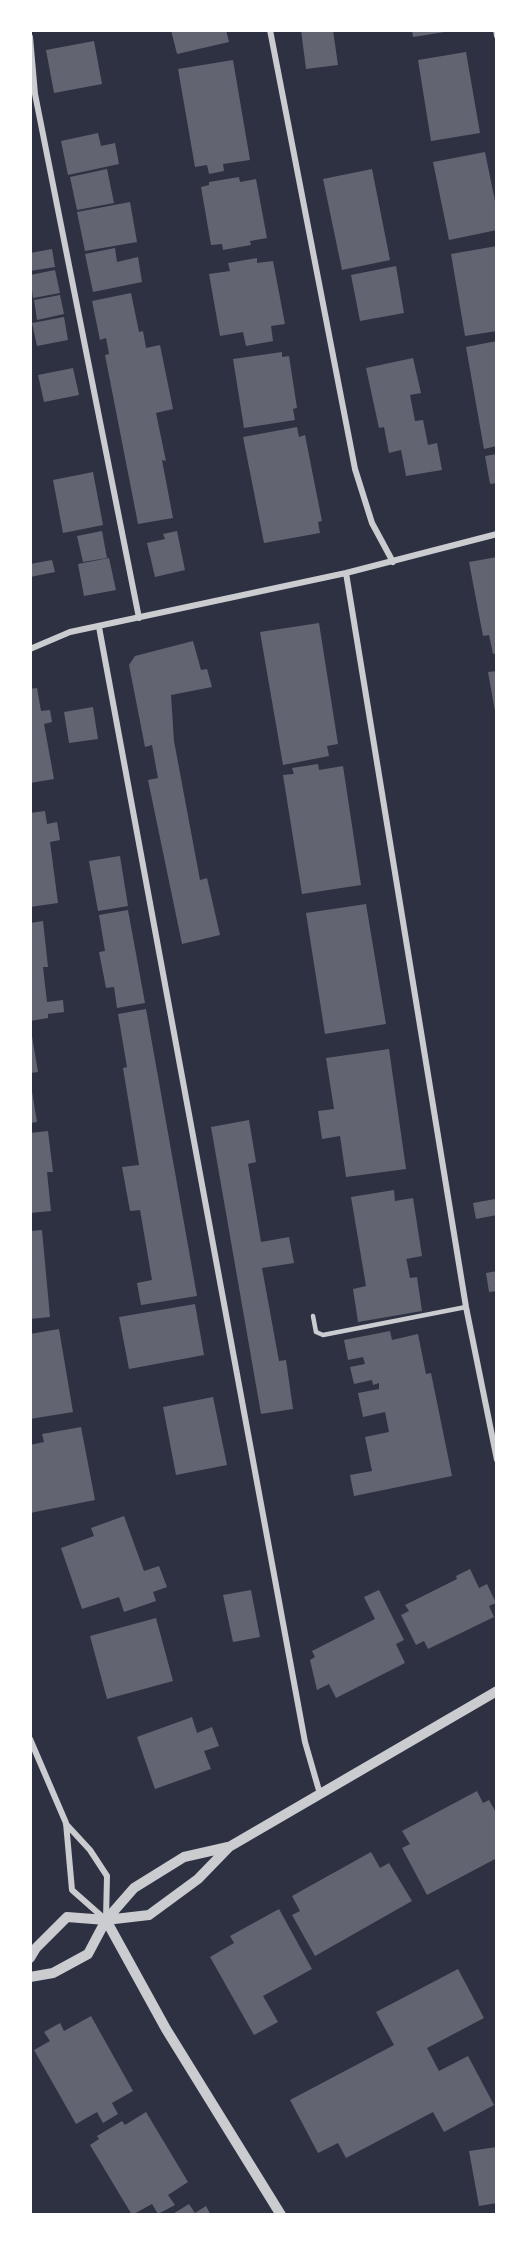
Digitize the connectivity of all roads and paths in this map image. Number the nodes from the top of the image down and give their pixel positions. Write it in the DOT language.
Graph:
graph roads {
  1 [pos="270,30"];
  2 [pos="496,30"];
  3 [pos="497,36"];
  4 [pos="30,37"];
  5 [pos="497,534"];
  6 [pos="393,562"];
  7 [pos="346,573"];
  8 [pos="139,618"];
  9 [pos="99,627"];
  10 [pos="30,649"];
  11 [pos="466,1307"];
  12 [pos="313,1316"];
  13 [pos="497,1460"];
  14 [pos="497,1691"];
  15 [pos="30,1739"];
  16 [pos="320,1794"];
  17 [pos="66,1823"];
  18 [pos="229,1847"];
  19 [pos="106,1920"];
  20 [pos="30,1958"];
  21 [pos="30,1977"];
  22 [pos="282,2215"];
  1 -- 6 [label="street"];
  2 -- 3 [label="street"];
  4 -- 8 [label="street"];
  5 -- 6 [label="street"];
  6 -- 7 [label="street"];
  7 -- 8 [label="street"];
  7 -- 11 [label="street"];
  8 -- 9 [label="street"];
  9 -- 10 [label="street"];
  9 -- 16 [label="street"];
  11 -- 12 [label="lane"];
  11 -- 13 [label="street"];
  14 -- 16 [label="street"];
  15 -- 17 [label="street"];
  16 -- 18 [label="street"];
  17 -- 19 [label="street"];
  17 -- 19 [label="street"];
  18 -- 19 [label="street"];
  18 -- 19 [label="street"];
  19 -- 20 [label="street"];
  19 -- 21 [label="street"];
  19 -- 22 [label="street"];
}
